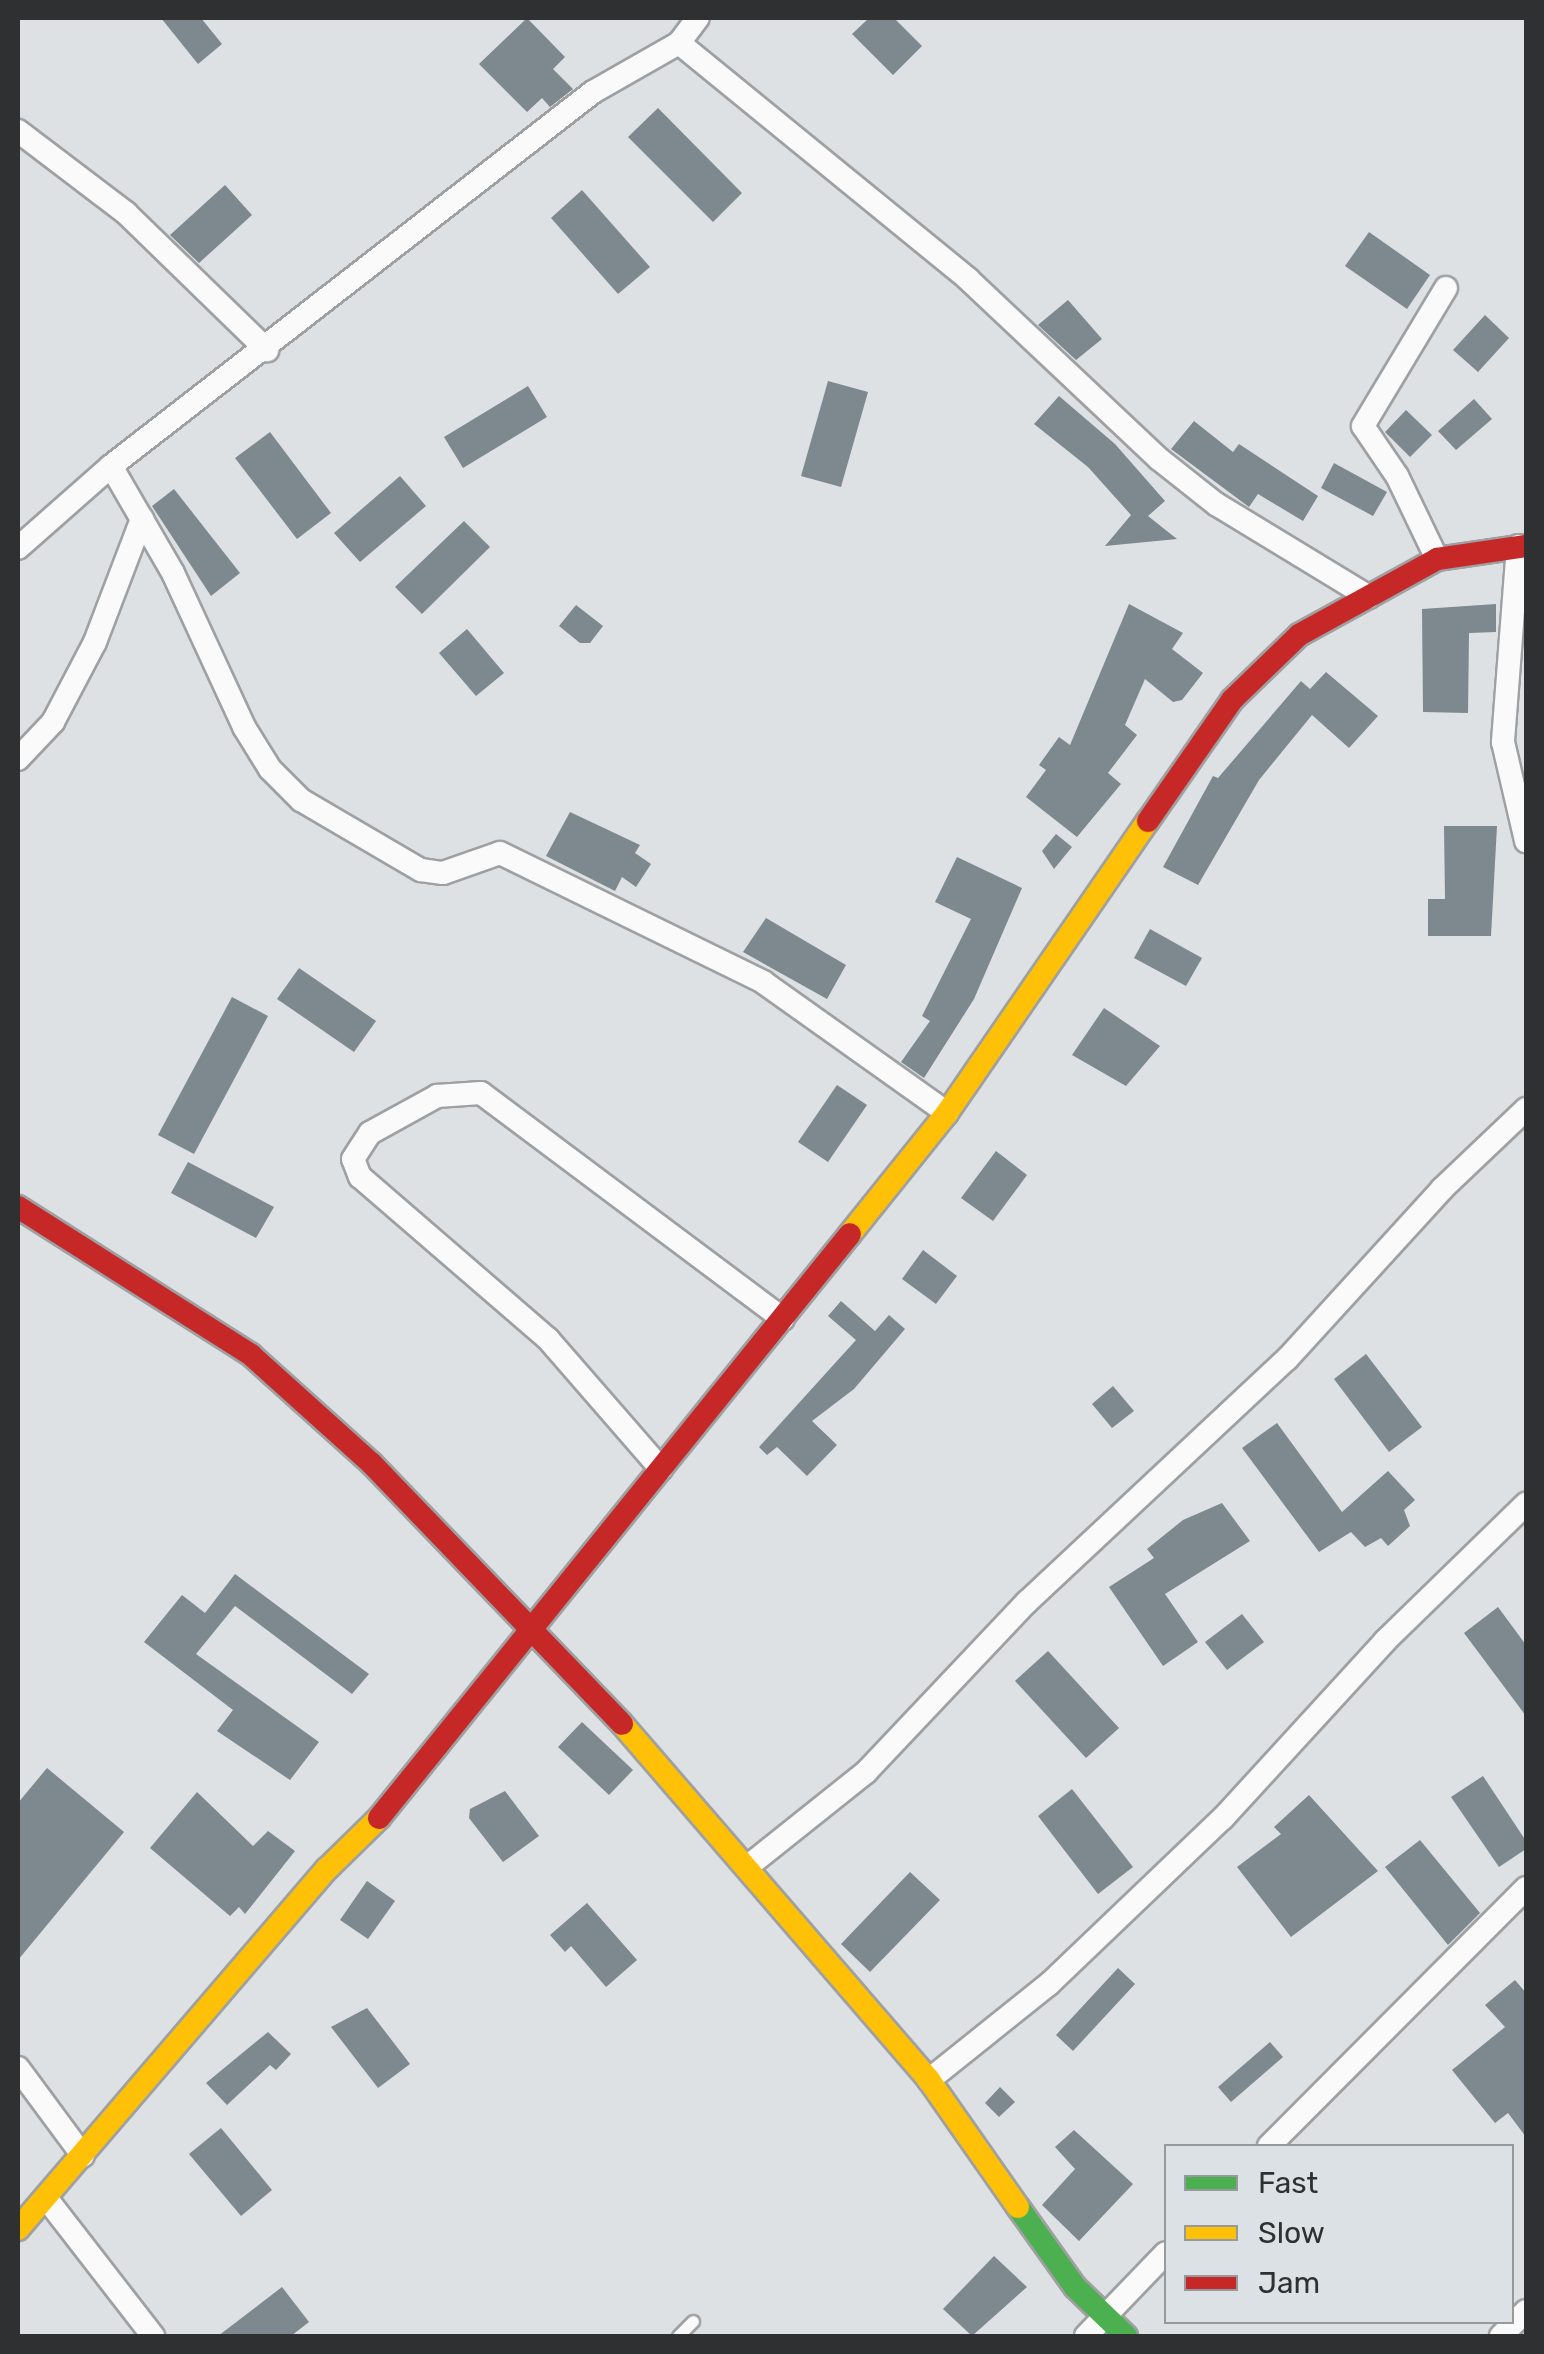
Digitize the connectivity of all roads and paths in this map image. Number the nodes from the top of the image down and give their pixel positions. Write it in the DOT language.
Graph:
graph roads {
  1 [pos="698,18"];
  2 [pos="679,43"];
  3 [pos="18,131"];
  4 [pos="1446,288"];
  5 [pos="267,350"];
  6 [pos="111,466"];
  7 [pos="142,519"];
  8 [pos="1522,546"];
  9 [pos="18,548"];
  10 [pos="1437,559"];
  11 [pos="1369,597"];
  12 [pos="18,759"];
  13 [pos="1526,841"];
  14 [pos="1526,1108"];
  15 [pos="947,1113"];
  16 [pos="18,1207"];
  17 [pos="783,1319"];
  18 [pos="660,1469"];
  19 [pos="1526,1504"];
  20 [pos="533,1628"];
  21 [pos="747,1867"];
  22 [pos="1526,1888"];
  23 [pos="18,2068"];
  24 [pos="929,2080"];
  25 [pos="1272,2144"];
  26 [pos="84,2156"];
  27 [pos="46,2198"];
  28 [pos="18,2230"];
  29 [pos="1164,2255"];
  30 [pos="1106,2316"];
  31 [pos="693,2321"];
  32 [pos="153,2336"];
  33 [pos="678,2336"];
  34 [pos="1086,2336"];
  35 [pos="1126,2336"];
  1 -- 2 [label="street"];
  2 -- 5 [label="street"];
  2 -- 11 [label="street"];
  3 -- 5 [label="street"];
  4 -- 10 [label="street"];
  5 -- 6 [label="street"];
  6 -- 7 [label="street"];
  6 -- 9 [label="street"];
  7 -- 12 [label="street"];
  7 -- 15 [label="street"];
  8 -- 10 [label="street"];
  8 -- 13 [label="street"];
  10 -- 11 [label="street"];
  11 -- 15 [label="street"];
  14 -- 21 [label="street"];
  15 -- 17 [label="street"];
  16 -- 20 [label="street"];
  17 -- 18 [label="street"];
  17 -- 18 [label="street"];
  18 -- 20 [label="street"];
  19 -- 24 [label="street"];
  20 -- 21 [label="street"];
  20 -- 26 [label="street"];
  21 -- 24 [label="street"];
  22 -- 25 [label="street"];
  23 -- 26 [label="street"];
  24 -- 30 [label="street"];
  26 -- 27 [label="street"];
  27 -- 28 [label="street"];
  27 -- 32 [label="street"];
  29 -- 30 [label="street"];
  30 -- 34 [label="street"];
  30 -- 35 [label="street"];
  31 -- 33 [label="lane"];
}
